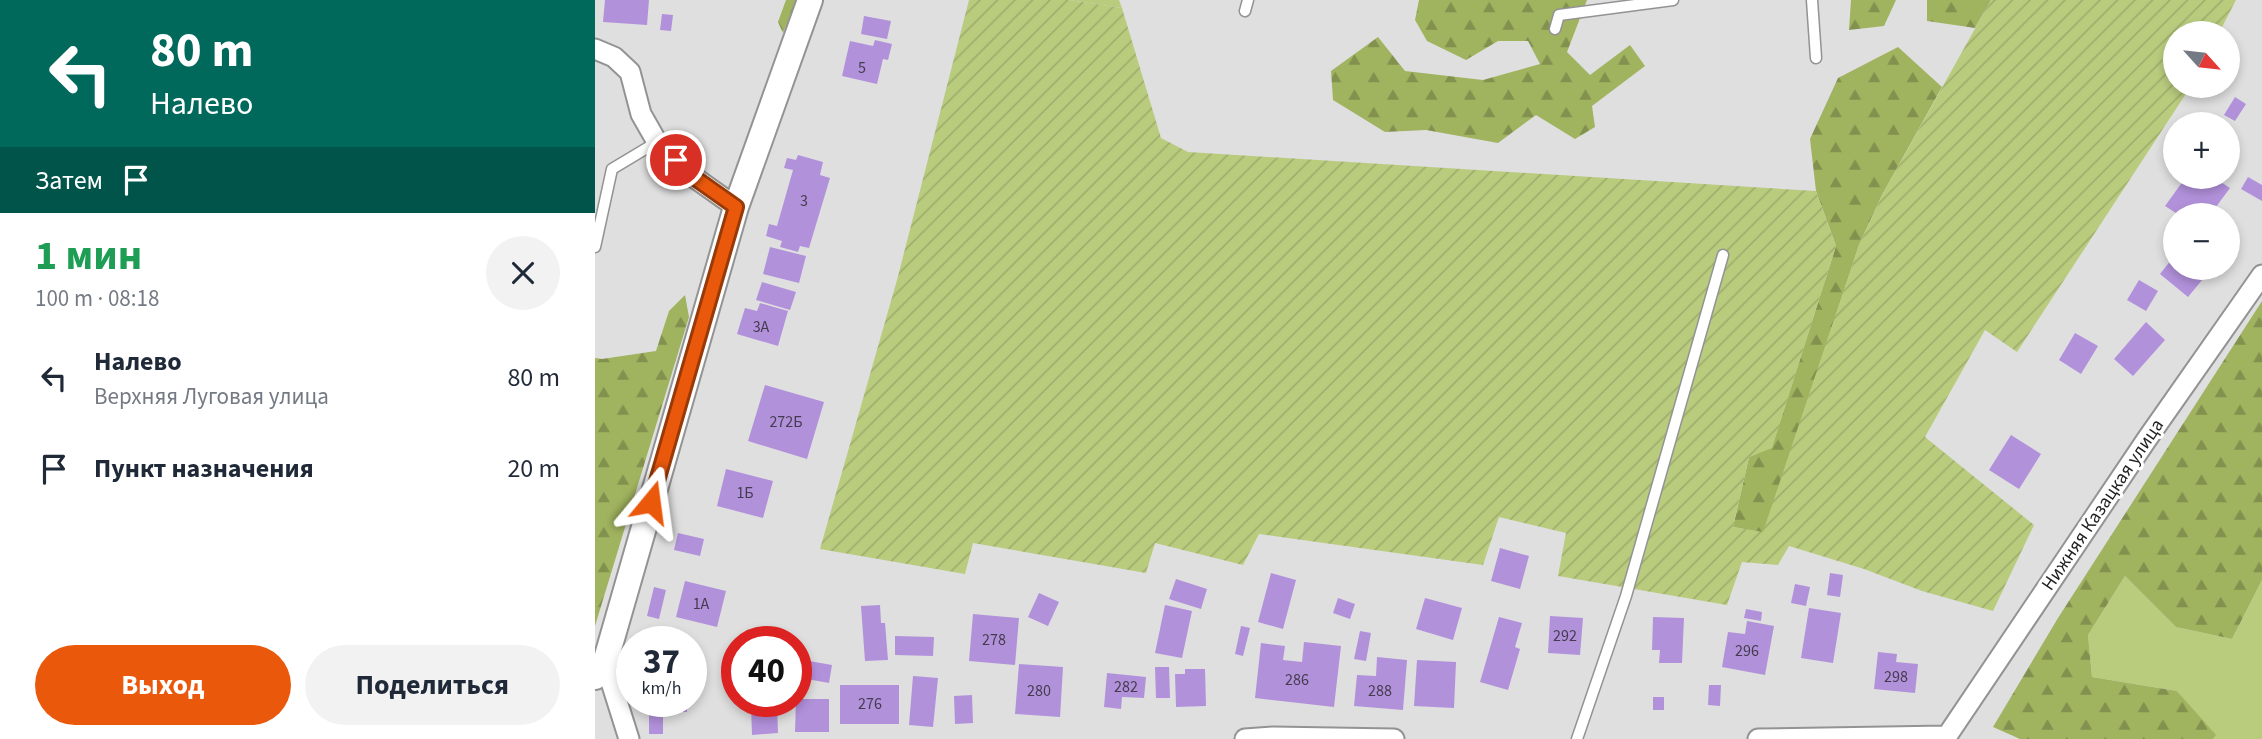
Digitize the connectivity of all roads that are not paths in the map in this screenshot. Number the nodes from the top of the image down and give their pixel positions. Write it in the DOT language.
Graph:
graph roads {
  1 [pos="810,0"];
  2 [pos="1248,0"];
  3 [pos="1673,0"];
  4 [pos="1812,0"];
  5 [pos="1245,11"];
  6 [pos="1555,29"];
  7 [pos="595,49"];
  8 [pos="1815,58"];
  9 [pos="657,142"];
  10 [pos="736,207"];
  11 [pos="595,247"];
  12 [pos="1723,255"];
  13 [pos="2262,275"];
  14 [pos="600,670"];
  15 [pos="1946,738"];
  16 [pos="629,739"];
  17 [pos="1245,739"];
  18 [pos="1394,739"];
  19 [pos="1577,739"];
  20 [pos="1758,739"];
  1 -- 10 [label="street"];
  2 -- 5 [label="lane"];
  3 -- 6 [label="lane"];
  4 -- 8 [label="lane"];
  7 -- 9 [label="street"];
  9 -- 10 [label="street"];
  9 -- 11 [label="lane"];
  10 -- 14 [label="street"];
  12 -- 19 [label="lane"];
  13 -- 15 [label="street, Нижняя Казацкая улица"];
  14 -- 16 [label="street"];
  15 -- 20 [label="street, Нижняя Казацкая улица"];
  17 -- 18 [label="street"];
}
